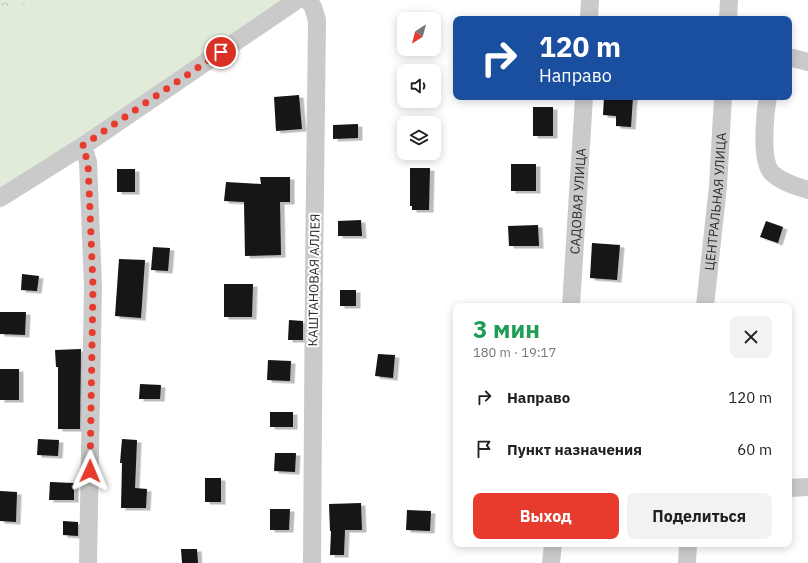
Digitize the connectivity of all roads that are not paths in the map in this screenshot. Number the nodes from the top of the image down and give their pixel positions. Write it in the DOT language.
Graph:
graph roads {
  1 [pos="297,0"];
  2 [pos="308,0"];
  3 [pos="590,0"];
  4 [pos="729,0"];
  5 [pos="589,16"];
  6 [pos="728,16"];
  7 [pos="792,58"];
  8 [pos="808,62"];
  9 [pos="584,100"];
  10 [pos="723,100"];
  11 [pos="767,102"];
  12 [pos="82,146"];
  13 [pos="808,190"];
  14 [pos="0,198"];
  15 [pos="570,303"];
  16 [pos="705,303"];
  17 [pos="808,487"];
  18 [pos="792,488"];
  19 [pos="553,547"];
  20 [pos="688,547"];
  21 [pos="88,563"];
  22 [pos="312,563"];
  23 [pos="551,563"];
  24 [pos="687,563"];
  1 -- 12 [label="street"];
  2 -- 22 [label="street, КАШТАНОВАЯ АЛЛЕЯ"];
  3 -- 5 [label="street"];
  4 -- 6 [label="street"];
  7 -- 8 [label="street"];
  9 -- 15 [label="street, САДОВАЯ УЛИЦА"];
  10 -- 16 [label="street, ЦЕНТРАЛЬНАЯ УЛИЦА"];
  11 -- 13 [label="street"];
  12 -- 14 [label="street"];
  12 -- 21 [label="street"];
  17 -- 18 [label="street"];
  19 -- 23 [label="street"];
  20 -- 24 [label="street"];
}
